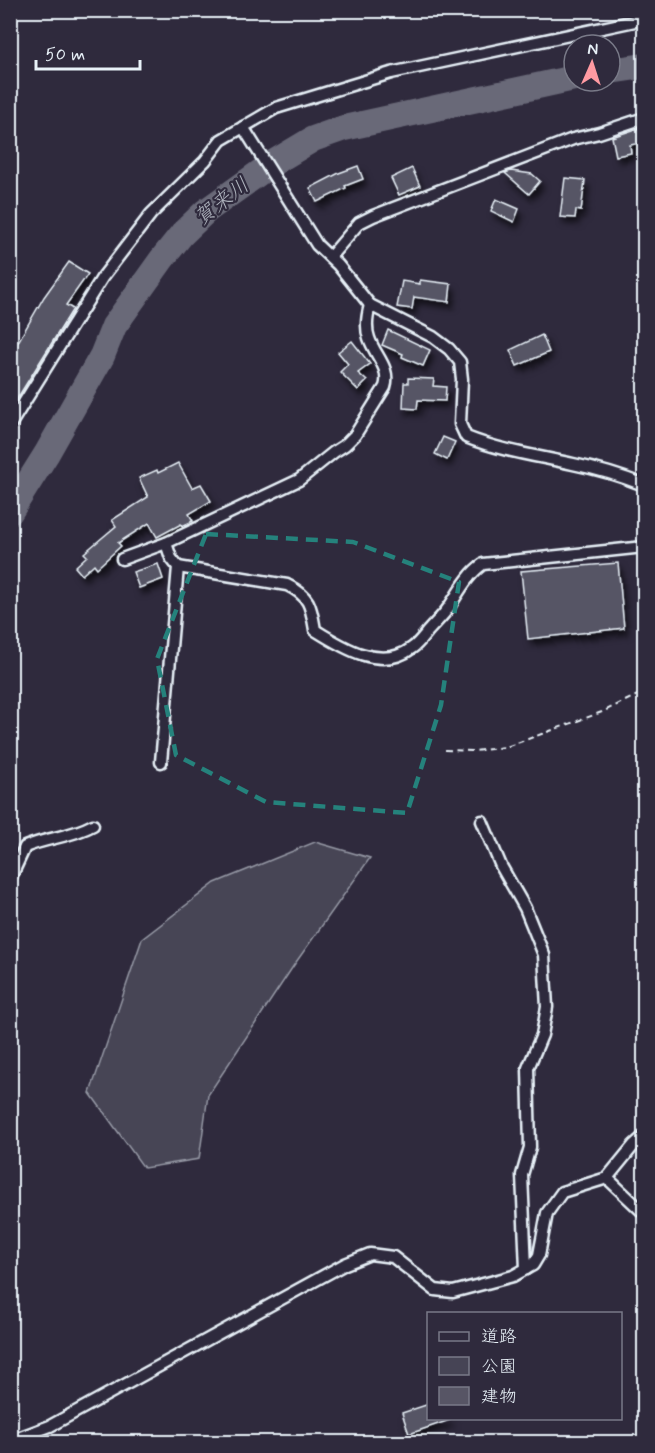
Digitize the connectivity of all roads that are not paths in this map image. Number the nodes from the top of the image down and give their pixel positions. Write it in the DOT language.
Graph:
graph roads {
  1 [pos="645,19"];
  2 [pos="645,118"];
  3 [pos="243,127"];
  4 [pos="330,257"];
  5 [pos="370,305"];
  6 [pos="10,425"];
  7 [pos="645,485"];
  8 [pos="166,543"];
  9 [pos="645,548"];
  10 [pos="122,559"];
  11 [pos="178,567"];
  12 [pos="161,762"];
  13 [pos="482,821"];
  14 [pos="93,825"];
  15 [pos="10,879"];
  16 [pos="645,1136"];
  17 [pos="607,1178"];
  18 [pos="645,1213"];
  19 [pos="526,1269"];
  20 [pos="10,1441"];
  1 -- 3 [label="street"];
  2 -- 4 [label="street"];
  3 -- 4 [label="street"];
  3 -- 6 [label="street"];
  4 -- 5 [label="street"];
  5 -- 7 [label="street"];
  5 -- 8 [label="street"];
  8 -- 10 [label="street"];
  8 -- 11 [label="street"];
  9 -- 11 [label="street"];
  11 -- 12 [label="street"];
  13 -- 19 [label="street"];
  14 -- 15 [label="street"];
  16 -- 17 [label="street"];
  17 -- 18 [label="street"];
  17 -- 19 [label="street"];
  19 -- 20 [label="street"];
}
